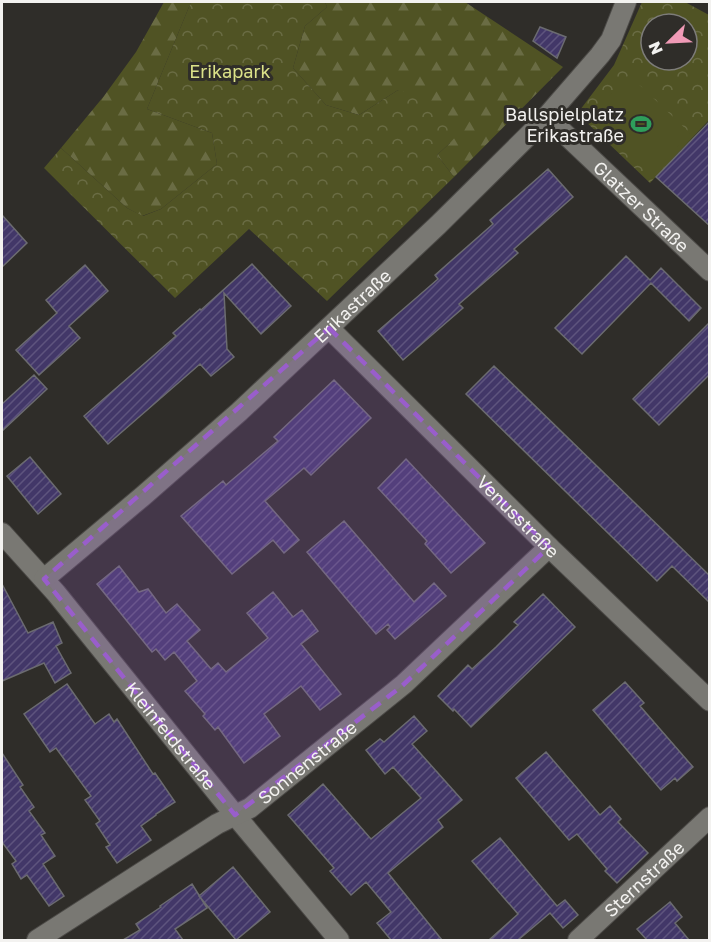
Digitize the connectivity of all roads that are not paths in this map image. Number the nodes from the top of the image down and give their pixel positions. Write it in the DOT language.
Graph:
graph roads {
  1 [pos="626,2"];
  2 [pos="547,117"];
  3 [pos="710,271"];
  4 [pos="329,328"];
  5 [pos="2,533"];
  6 [pos="549,548"];
  7 [pos="44,579"];
  8 [pos="710,701"];
  9 [pos="235,815"];
  10 [pos="710,818"];
  11 [pos="37,940"];
  12 [pos="339,940"];
  13 [pos="578,940"];
  1 -- 2 [label="street, Erikastraße"];
  2 -- 3 [label="street, Glatzer Straße"];
  2 -- 4 [label="street, Erikastraße"];
  4 -- 6 [label="street, Venusstraße"];
  4 -- 7 [label="street, Erikastraße"];
  5 -- 7 [label="street, Kleinfeldstraße"];
  6 -- 8 [label="street, Venusstraße"];
  6 -- 9 [label="street, Sonnenstraße"];
  7 -- 9 [label="street, Kleinfeldstraße"];
  9 -- 11 [label="street, Sonnenstraße"];
  9 -- 12 [label="street, Kleinfeldstraße"];
  10 -- 13 [label="street, Sternstraße"];
}
